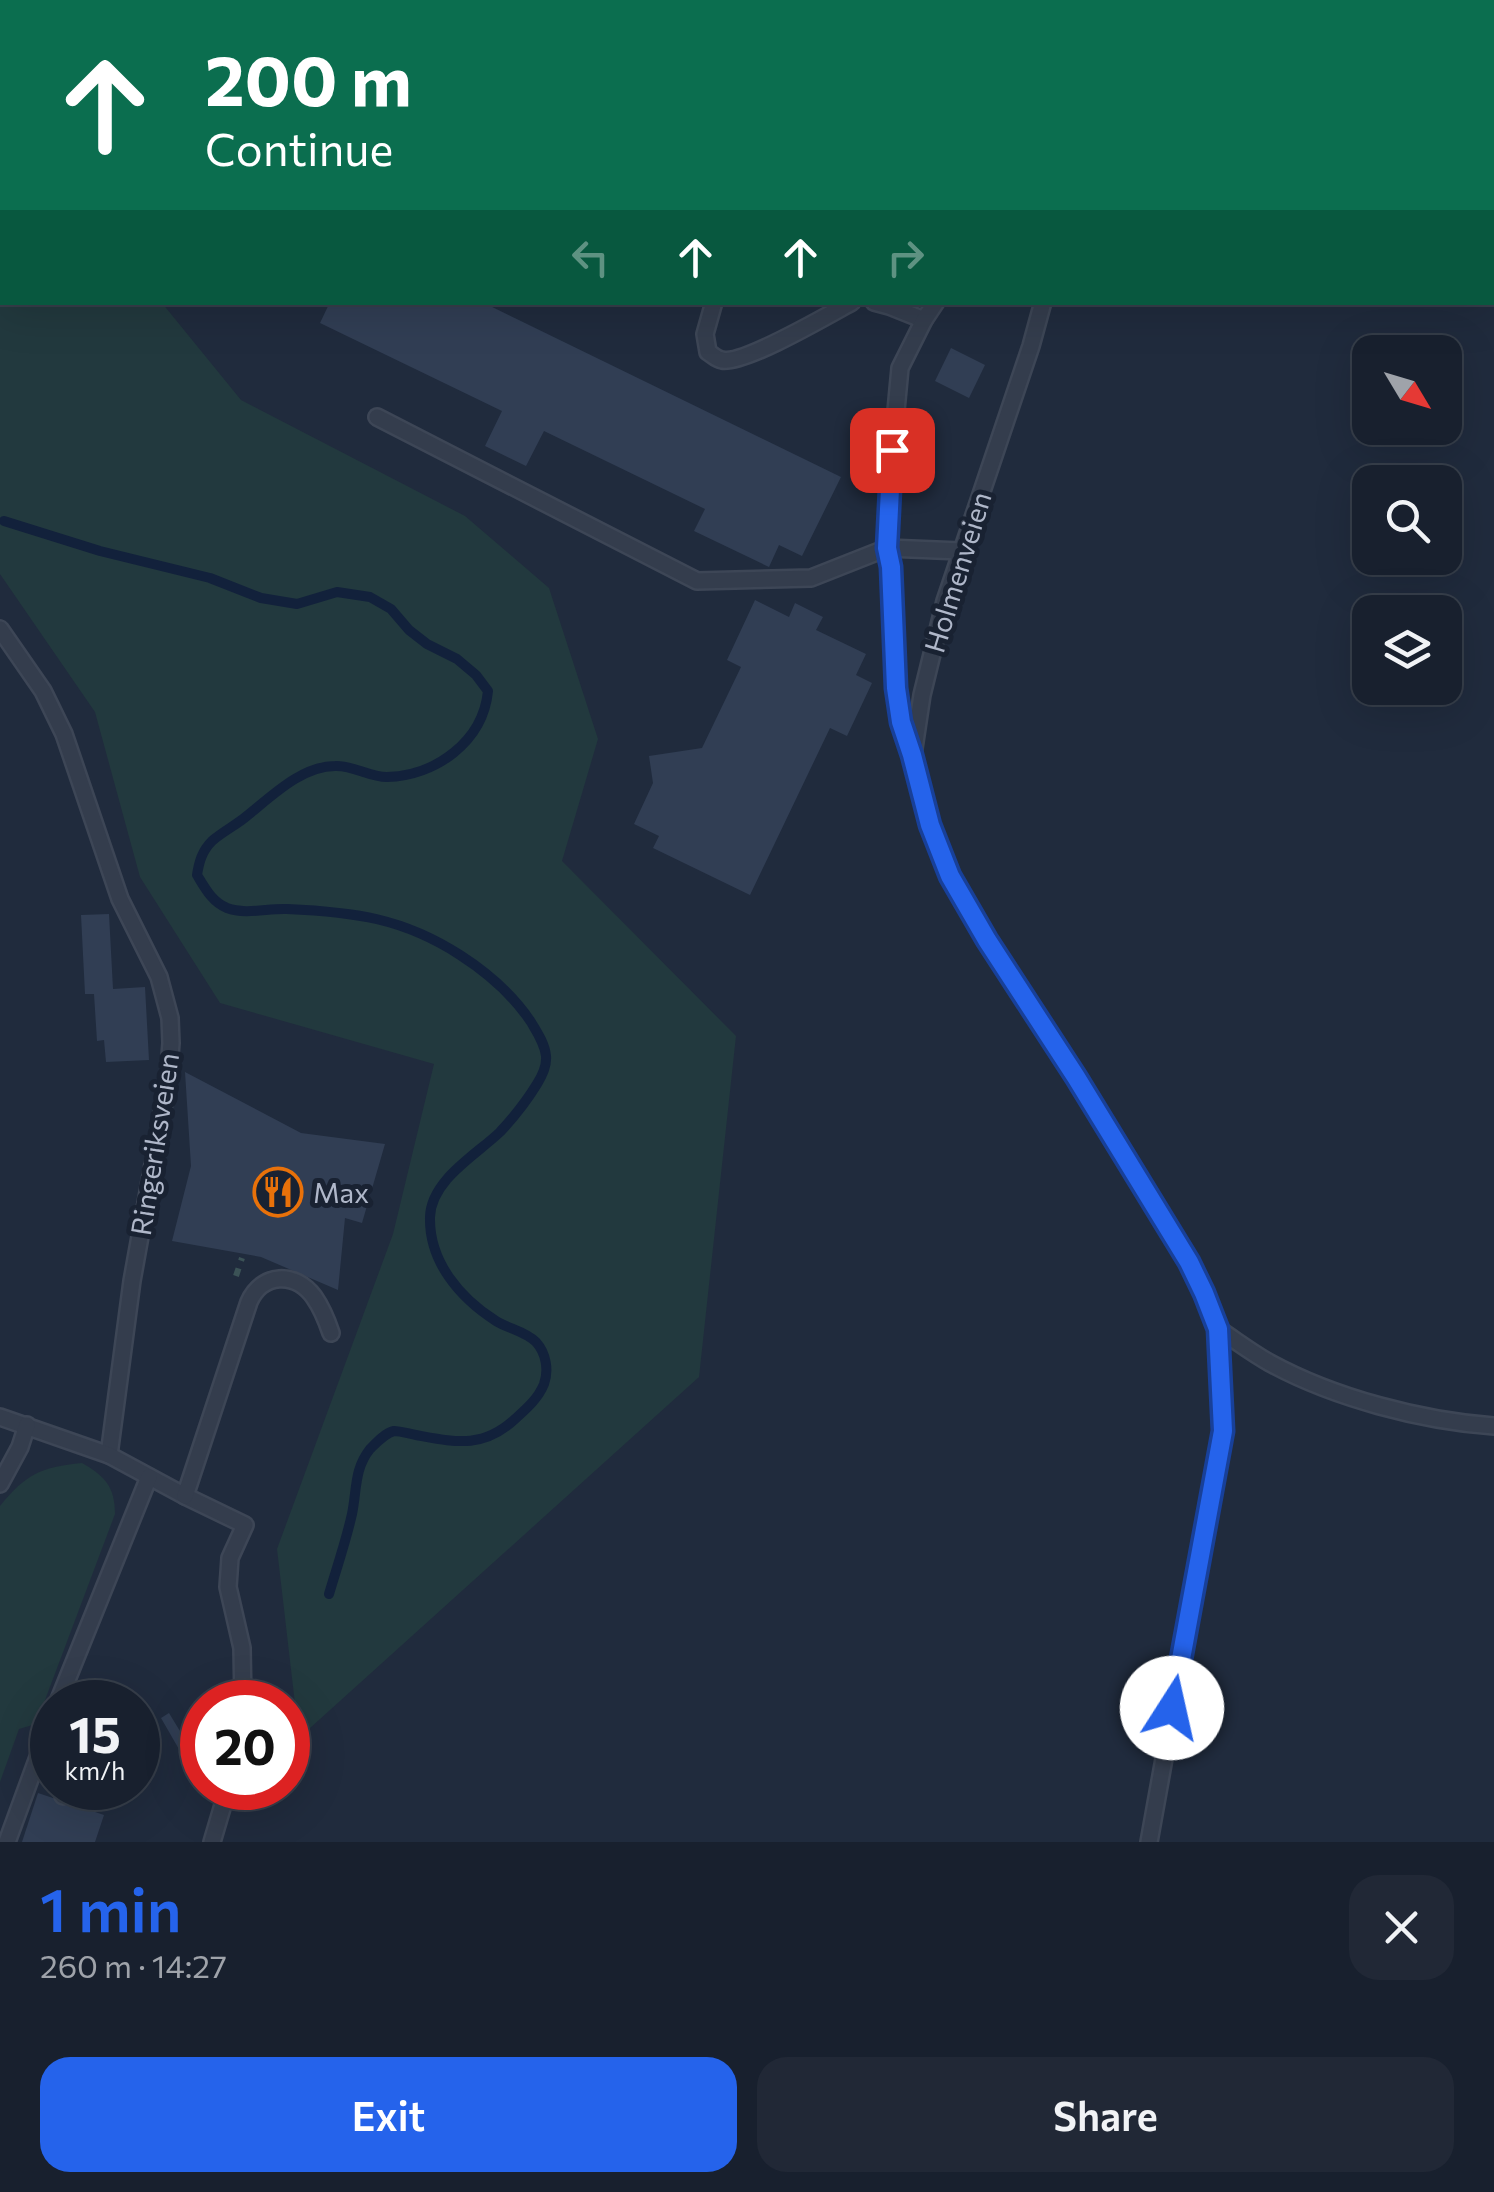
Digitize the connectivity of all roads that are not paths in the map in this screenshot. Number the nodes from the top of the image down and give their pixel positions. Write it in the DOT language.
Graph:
graph roads {
  1 [pos="713,305"];
  2 [pos="846,305"];
  3 [pos="885,305"];
  4 [pos="934,305"];
  5 [pos="1043,305"];
  6 [pos="924,320"];
  7 [pos="377,417"];
  8 [pos="887,548"];
  9 [pos="961,551"];
  10 [pos="0,628"];
  11 [pos="912,755"];
  12 [pos="1218,1329"];
  13 [pos="331,1334"];
  14 [pos="0,1416"];
  15 [pos="27,1425"];
  16 [pos="1494,1426"];
  17 [pos="109,1455"];
  18 [pos="149,1476"];
  19 [pos="0,1484"];
  20 [pos="184,1496"];
  21 [pos="67,1680"];
  22 [pos="243,1680"];
  23 [pos="30,1779"];
  24 [pos="221,1810"];
  25 [pos="7,1842"];
  26 [pos="212,1842"];
  27 [pos="1149,1842"];
  1 -- 2 [label="lane"];
  3 -- 6 [label="lane"];
  4 -- 6 [label="lane"];
  5 -- 9 [label="lane, Holmenveien"];
  6 -- 8 [label="lane"];
  7 -- 8 [label="lane"];
  8 -- 9 [label="lane"];
  8 -- 11 [label="lane"];
  9 -- 11 [label="lane, Holmenveien"];
  10 -- 17 [label="lane, Ringeriksveien"];
  11 -- 12 [label="lane, Holmenveien"];
  12 -- 16 [label="lane"];
  12 -- 27 [label="lane, Holmenveien"];
  13 -- 20 [label="lane"];
  14 -- 15 [label="lane"];
  15 -- 17 [label="lane"];
  15 -- 19 [label="lane"];
  17 -- 18 [label="lane"];
  18 -- 20 [label="lane"];
  18 -- 21 [label="lane"];
  20 -- 22 [label="lane"];
  23 -- 25 [label="lane"];
  24 -- 26 [label="lane"];
}
